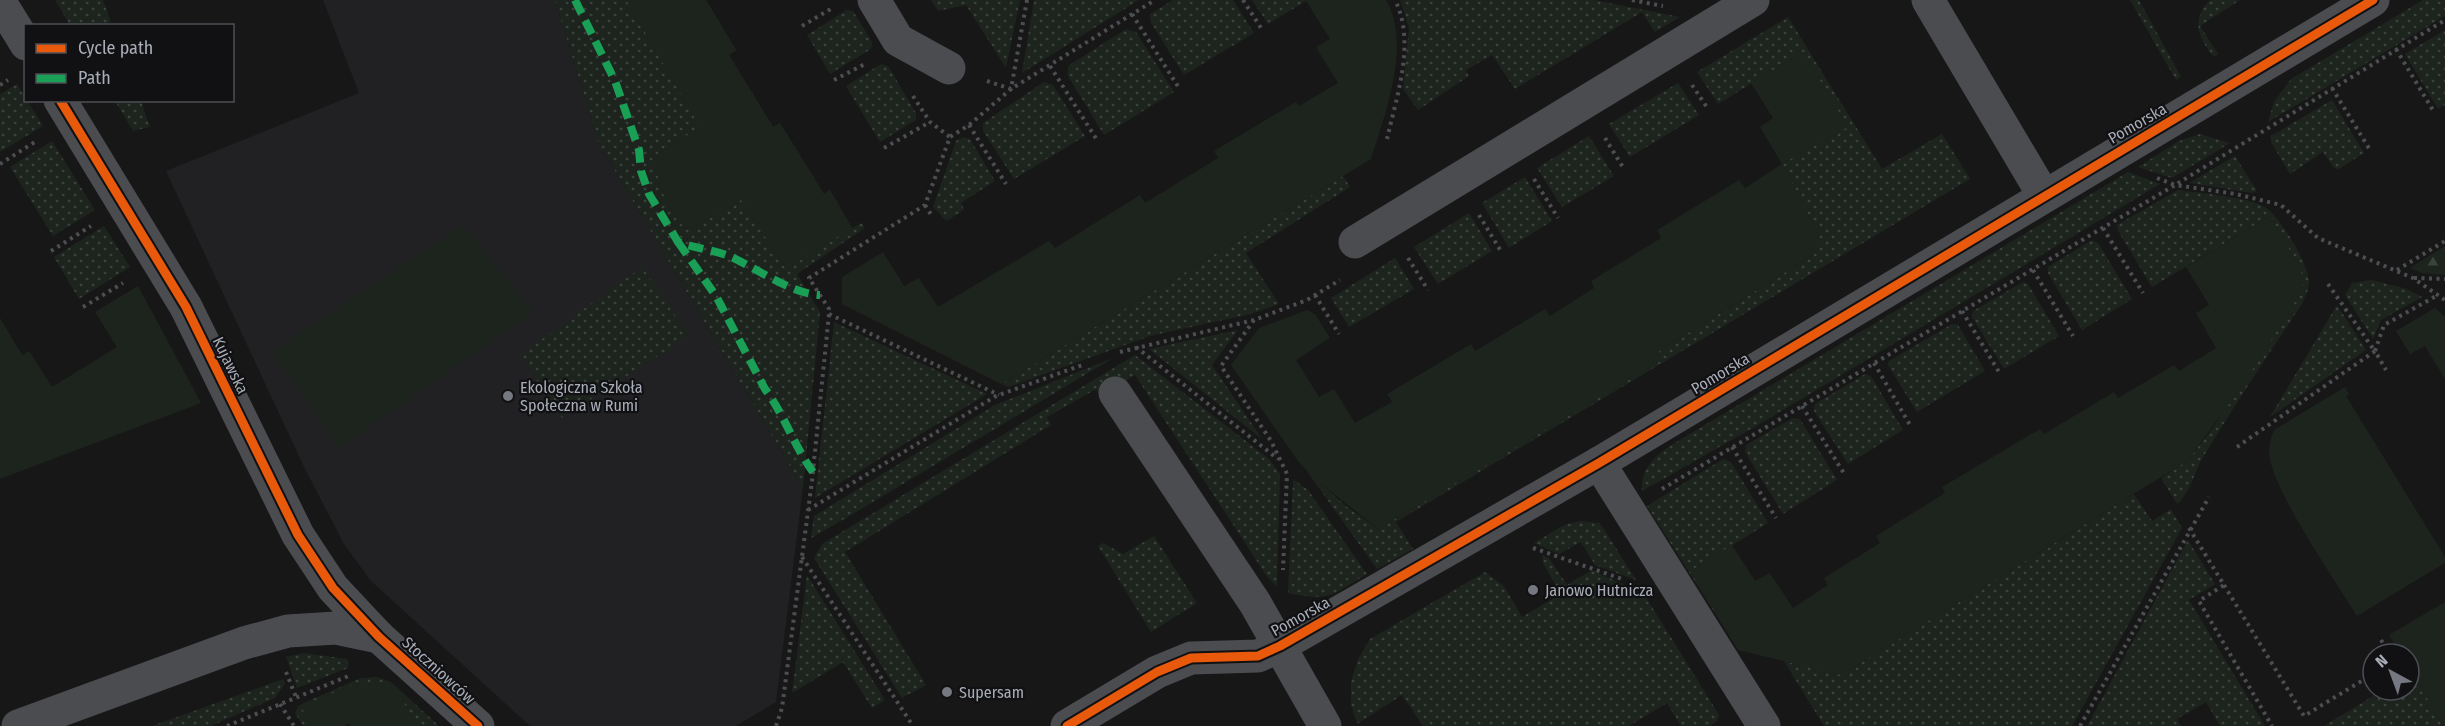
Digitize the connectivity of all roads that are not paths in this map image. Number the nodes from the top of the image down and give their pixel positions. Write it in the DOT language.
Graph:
graph roads {
  1 [pos="874,0"];
  2 [pos="1754,0"];
  3 [pos="1928,0"];
  4 [pos="2373,0"];
  5 [pos="0,2"];
  6 [pos="24,41"];
  7 [pos="949,68"];
  8 [pos="61,102"];
  9 [pos="2044,196"];
  10 [pos="1355,242"];
  11 [pos="1115,393"];
  12 [pos="1599,463"];
  13 [pos="379,637"];
  14 [pos="1280,646"];
  15 [pos="18,726"];
  16 [pos="478,726"];
  17 [pos="1067,726"];
  18 [pos="1326,726"];
  19 [pos="1764,726"];
  1 -- 7 [label="street"];
  2 -- 10 [label="street"];
  3 -- 9 [label="street"];
  4 -- 9 [label="street, Pomorska"];
  5 -- 6 [label="street"];
  8 -- 13 [label="street, Kujawska"];
  9 -- 12 [label="street, Pomorska"];
  11 -- 14 [label="street"];
  12 -- 14 [label="street, Pomorska"];
  12 -- 19 [label="street"];
  13 -- 15 [label="street"];
  13 -- 16 [label="street, Stoczniowców"];
  14 -- 17 [label="street, Pomorska"];
  14 -- 18 [label="street"];
}
